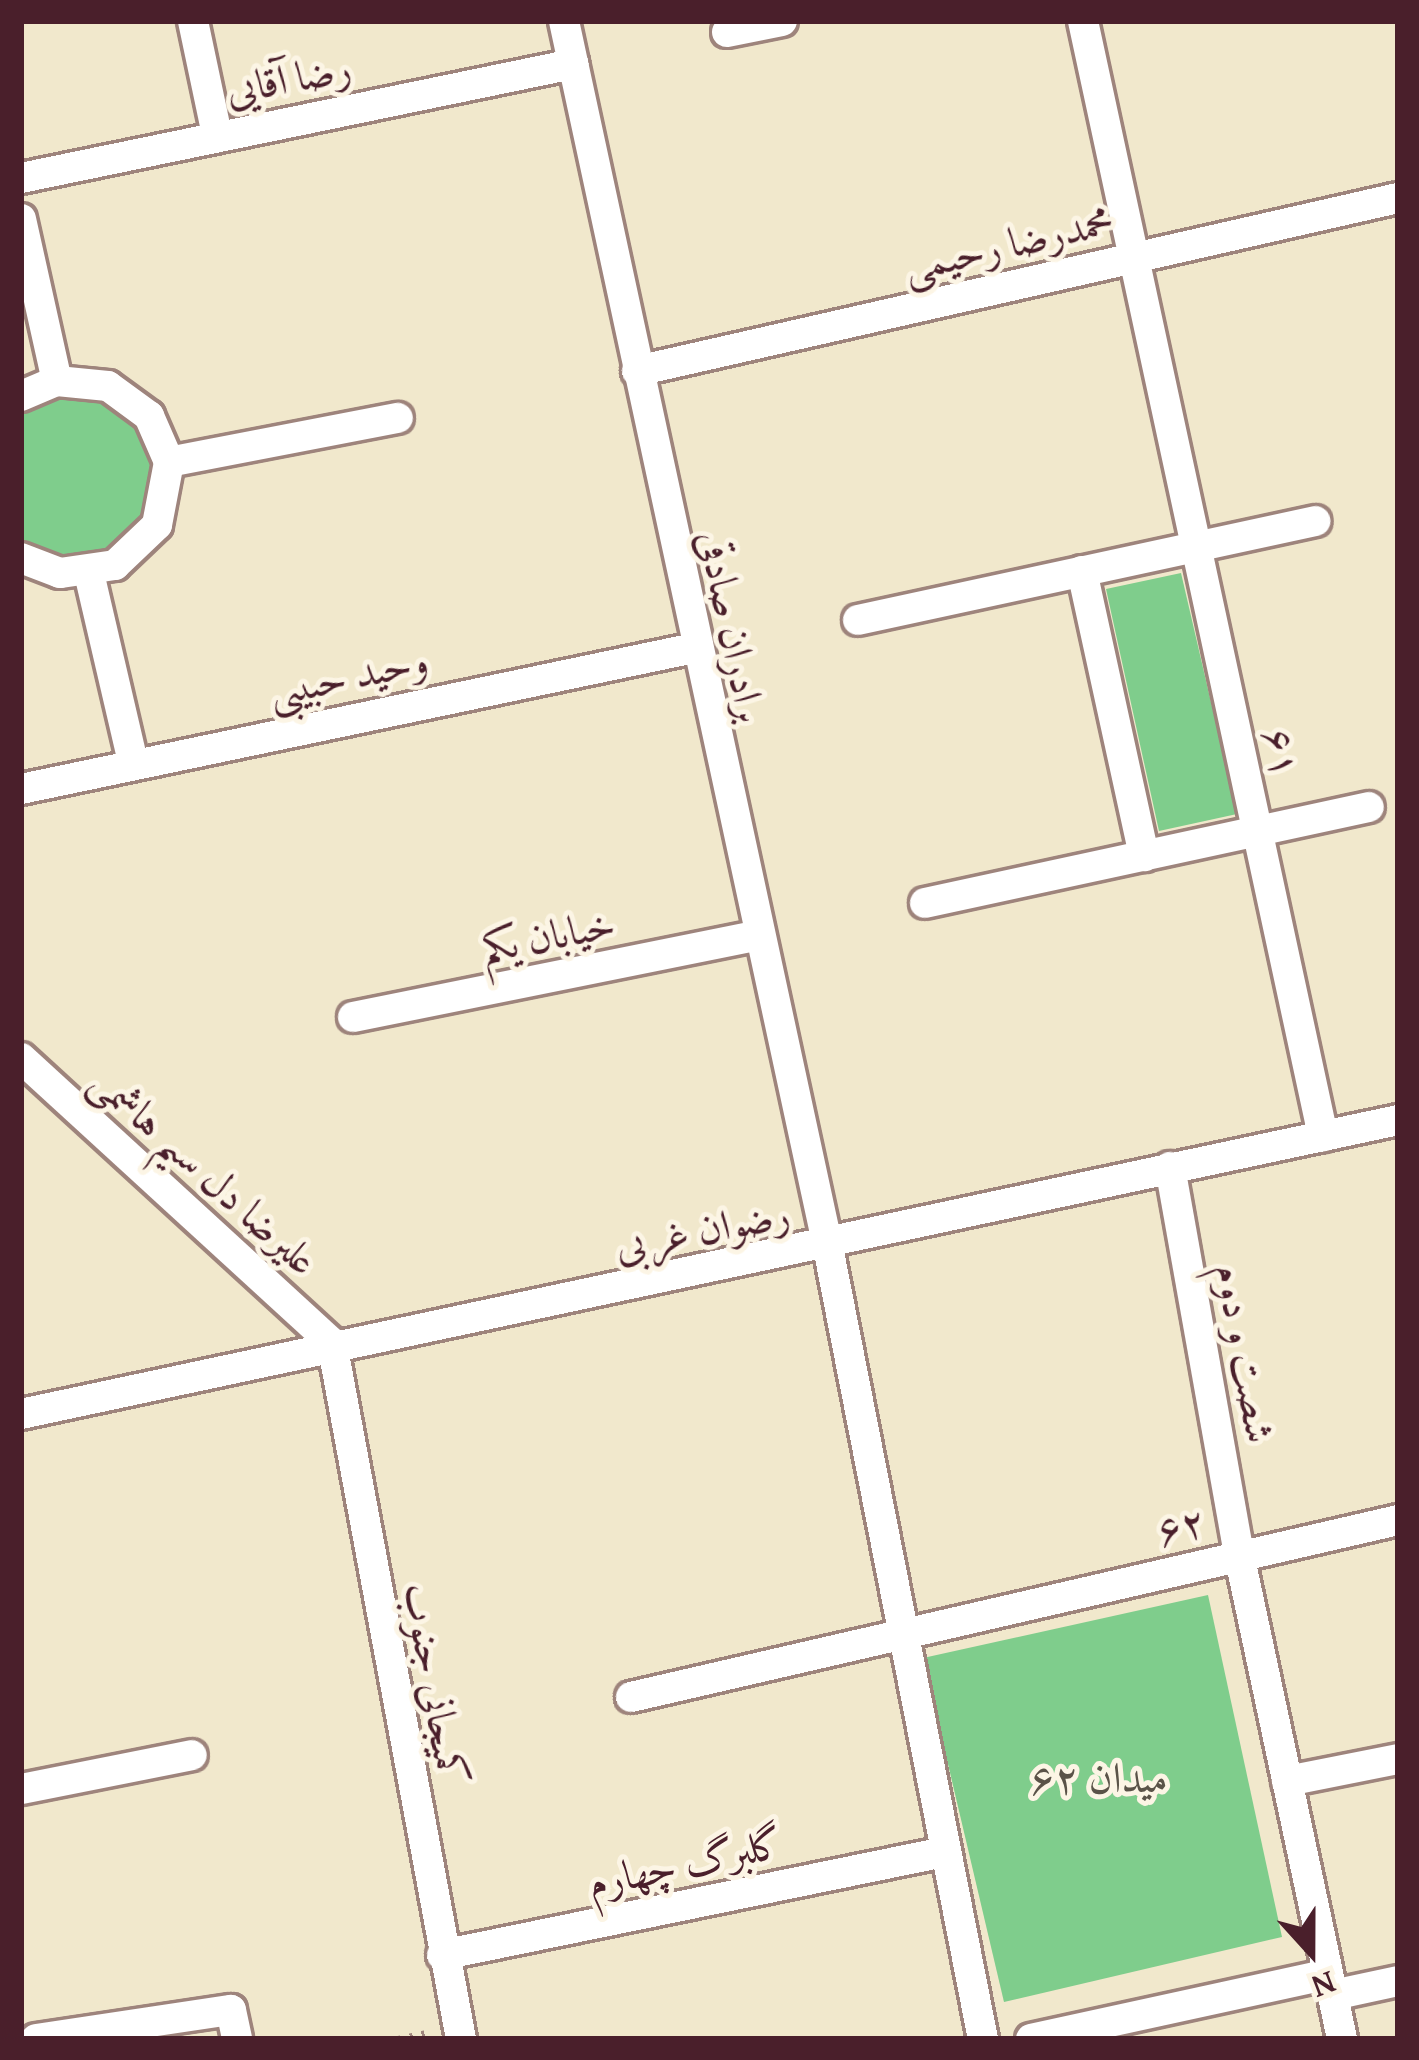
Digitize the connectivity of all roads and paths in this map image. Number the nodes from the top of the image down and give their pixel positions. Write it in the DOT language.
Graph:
graph roads {
  1 [pos="193,21"];
  2 [pos="565,21"];
  3 [pos="782,21"];
  4 [pos="1083,21"];
  5 [pos="727,32"];
  6 [pos="573,64"];
  7 [pos="217,135"];
  8 [pos="21,178"];
  9 [pos="1398,198"];
  10 [pos="21,219"];
  11 [pos="1134,258"];
  12 [pos="637,371"];
  13 [pos="57,381"];
  14 [pos="21,396"];
  15 [pos="398,418"];
  16 [pos="170,462"];
  17 [pos="1315,521"];
  18 [pos="1196,547"];
  19 [pos="21,558"];
  20 [pos="1082,571"];
  21 [pos="89,573"];
  22 [pos="857,620"];
  23 [pos="694,648"];
  24 [pos="133,762"];
  25 [pos="21,789"];
  26 [pos="1369,807"];
  27 [pos="1257,831"];
  28 [pos="1144,856"];
  29 [pos="925,903"];
  30 [pos="759,935"];
  31 [pos="353,1017"];
  32 [pos="21,1058"];
  33 [pos="1398,1120"];
  34 [pos="1323,1136"];
  35 [pos="1170,1167"];
  36 [pos="828,1247"];
  37 [pos="332,1343"];
  38 [pos="21,1414"];
  39 [pos="1398,1520"];
  40 [pos="1239,1554"];
  41 [pos="900,1634"];
  42 [pos="631,1697"];
  43 [pos="192,1755"];
  44 [pos="1398,1759"];
  45 [pos="1287,1781"];
  46 [pos="21,1789"];
  47 [pos="944,1852"];
  48 [pos="442,1954"];
  49 [pos="1398,1981"];
  50 [pos="1330,1985"];
  51 [pos="37,2039"];
  52 [pos="237,2039"];
  53 [pos="461,2039"];
  54 [pos="983,2039"];
  55 [pos="1031,2039"];
  56 [pos="1342,2039"];
  1 -- 7 [label="street"];
  2 -- 6 [label="street, برادران صادقی"];
  3 -- 5 [label="street"];
  4 -- 11 [label="street, ۶۱"];
  6 -- 7 [label="street, رضا آقایی"];
  6 -- 12 [label="street, برادران صادقی"];
  7 -- 8 [label="street, رضا آقایی"];
  9 -- 11 [label="street, محمدرضا رحیمی"];
  10 -- 13 [label="street"];
  11 -- 12 [label="street, محمدرضا رحیمی"];
  11 -- 18 [label="street, ۶۱"];
  12 -- 23 [label="street, برادران صادقی"];
  13 -- 14 [label="street"];
  13 -- 16 [label="street"];
  15 -- 16 [label="street"];
  16 -- 21 [label="street"];
  17 -- 18 [label="street"];
  18 -- 20 [label="street"];
  18 -- 27 [label="street, ۶۱"];
  19 -- 21 [label="street"];
  20 -- 22 [label="street"];
  20 -- 28 [label="street"];
  21 -- 24 [label="street"];
  23 -- 24 [label="street, وحید حبیبی"];
  23 -- 30 [label="street, برادران صادقی"];
  24 -- 25 [label="street, وحید حبیبی"];
  26 -- 27 [label="street"];
  27 -- 28 [label="street, ۶۱"];
  27 -- 34 [label="street"];
  28 -- 29 [label="street, ۶۱"];
  30 -- 31 [label="street, خیابان یکم"];
  30 -- 36 [label="street, برادران صادقی"];
  32 -- 37 [label="street, علیرضا دل سیم هاشمی"];
  33 -- 34 [label="street, رضوان غربی"];
  34 -- 35 [label="street, رضوان غربی"];
  35 -- 36 [label="street, رضوان غربی"];
  35 -- 40 [label="street, شصت و دوم"];
  36 -- 37 [label="street, رضوان غربی"];
  36 -- 41 [label="street, برادران صادقی"];
  37 -- 38 [label="street, رضوان غربی"];
  37 -- 48 [label="street, کمیجانی جنوب"];
  39 -- 40 [label="street"];
  40 -- 41 [label="street, ۶۲"];
  40 -- 45 [label="street, ۶۲"];
  41 -- 42 [label="street, ۶۲"];
  41 -- 47 [label="street"];
  43 -- 46 [label="street"];
  44 -- 45 [label="street"];
  45 -- 50 [label="street, ۶۲"];
  47 -- 48 [label="street, گلبرگ چهارم"];
  47 -- 54 [label="street"];
  48 -- 53 [label="street, کمیجانی جنوب"];
  49 -- 50 [label="street"];
  50 -- 55 [label="street"];
  50 -- 56 [label="street"];
  51 -- 52 [label="street"];
}
